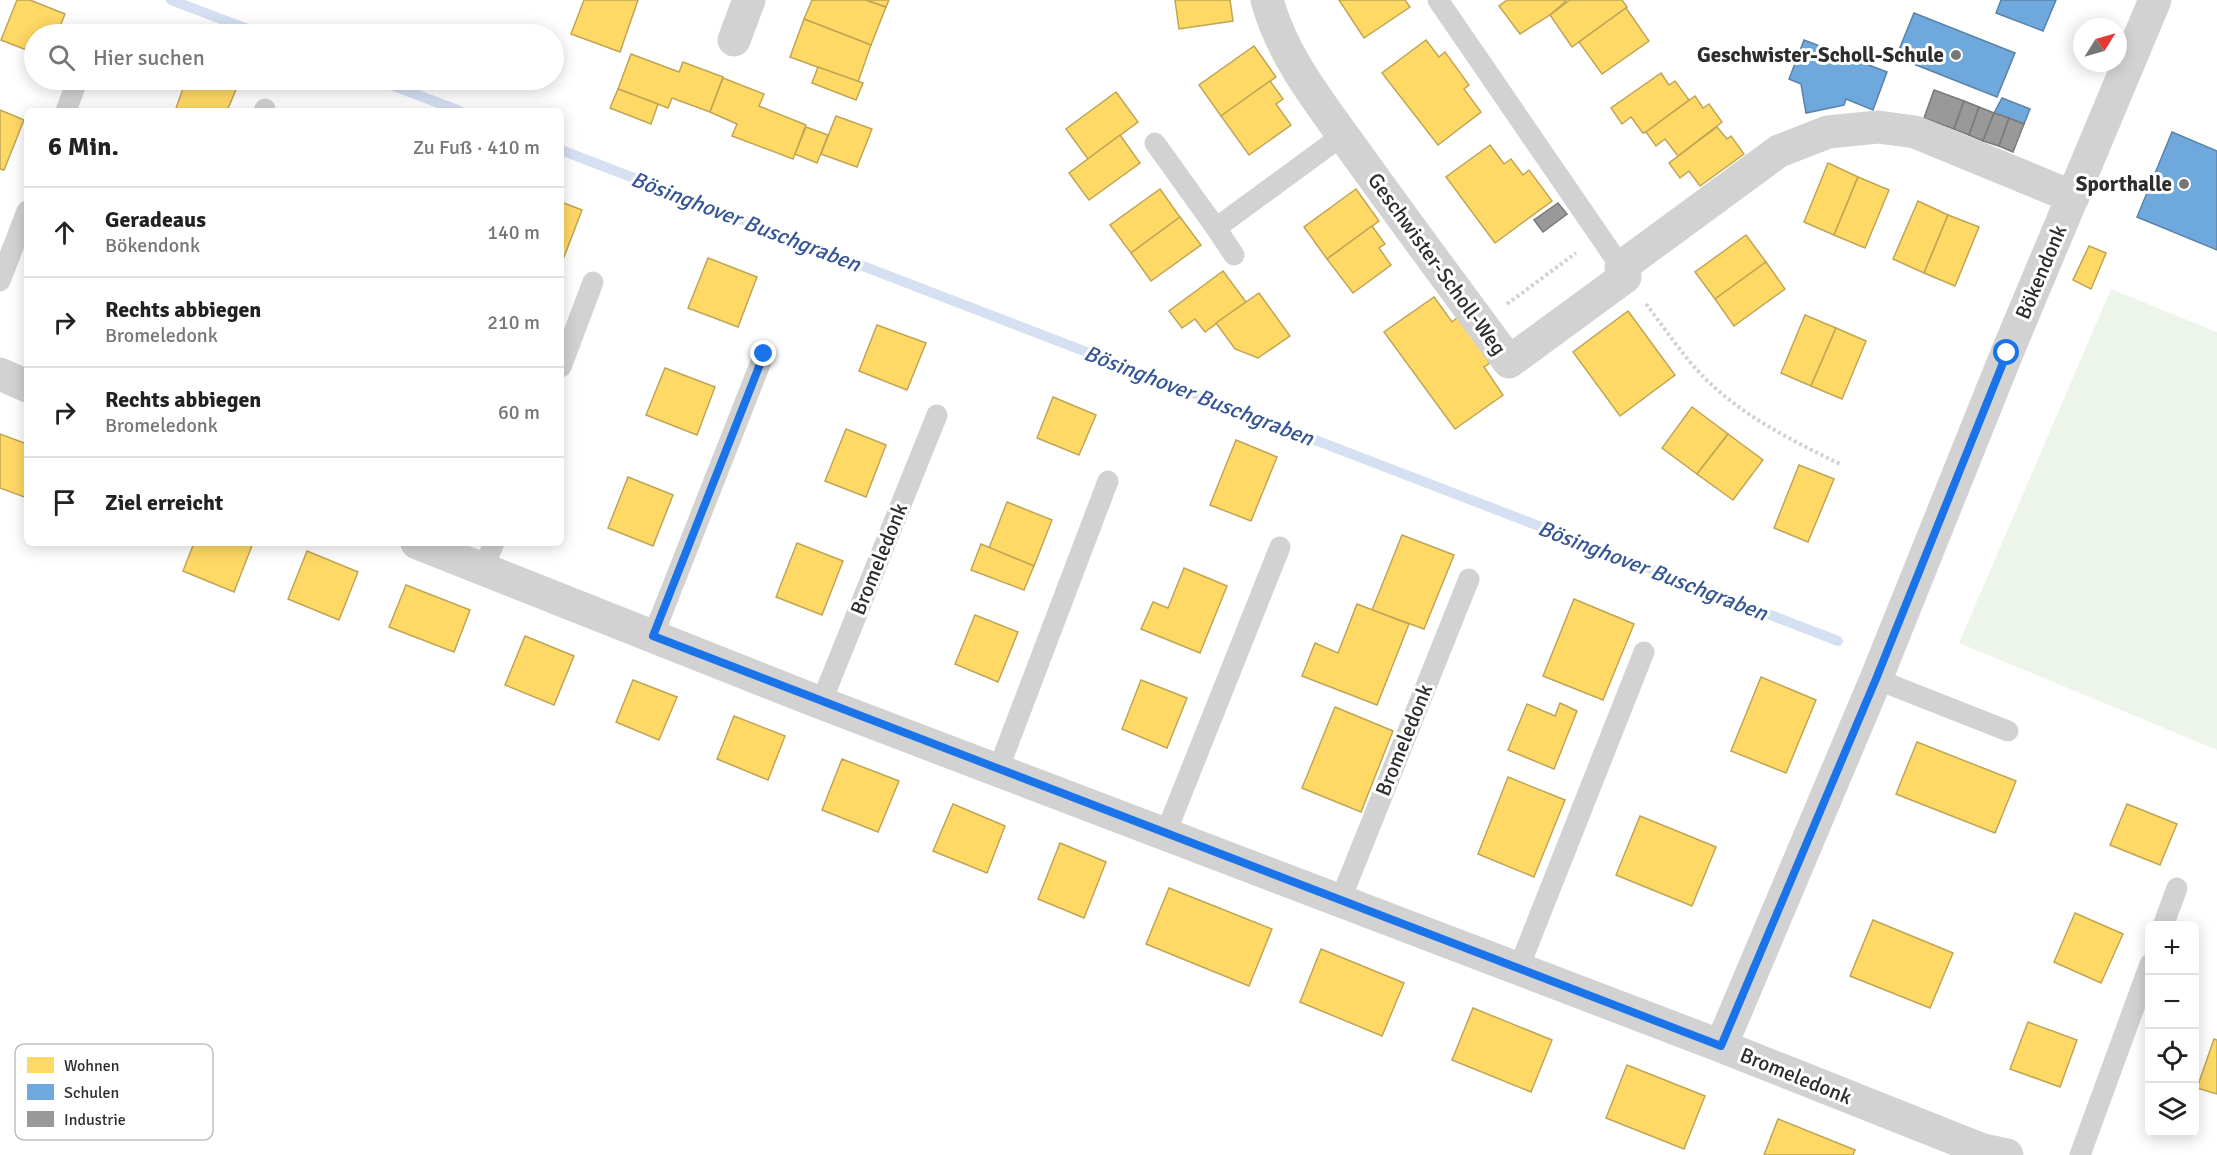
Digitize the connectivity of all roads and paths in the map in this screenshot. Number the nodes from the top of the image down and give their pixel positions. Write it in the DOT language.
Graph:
graph roads {
  1 [pos="750,0"];
  2 [pos="1268,0"];
  3 [pos="1438,0"];
  4 [pos="2155,0"];
  5 [pos="734,40"];
  6 [pos="74,90"];
  7 [pos="67,108"];
  8 [pos="1343,135"];
  9 [pos="1155,143"];
  10 [pos="2073,197"];
  11 [pos="24,219"];
  12 [pos="1216,228"];
  13 [pos="1598,236"];
  14 [pos="1234,255"];
  15 [pos="1623,272"];
  16 [pos="0,281"];
  17 [pos="593,282"];
  18 [pos="1480,324"];
  19 [pos="764,354"];
  20 [pos="564,359"];
  21 [pos="0,374"];
  22 [pos="24,385"];
  23 [pos="936,415"];
  24 [pos="1840,464"];
  25 [pos="1108,481"];
  26 [pos="433,546"];
  27 [pos="1280,546"];
  28 [pos="488,556"];
  29 [pos="1469,579"];
  30 [pos="653,636"];
  31 [pos="1644,652"];
  32 [pos="1876,679"];
  33 [pos="821,703"];
  34 [pos="2008,730"];
  35 [pos="998,770"];
  36 [pos="1165,835"];
  37 [pos="2177,888"];
  38 [pos="1340,901"];
  39 [pos="2165,921"];
  40 [pos="1518,970"];
  41 [pos="2146,975"];
  42 [pos="1721,1046"];
  43 [pos="2007,1155"];
  44 [pos="2080,1155"];
  1 -- 5 [label="street"];
  2 -- 8 [label="street, Geschwister-Scholl-Weg"];
  3 -- 13 [label="lane"];
  4 -- 10 [label="street, Bökendonk"];
  6 -- 7 [label="lane"];
  8 -- 12 [label="lane"];
  8 -- 18 [label="street, Geschwister-Scholl-Weg"];
  9 -- 12 [label="lane"];
  10 -- 15 [label="street, Geschwister-Scholl-Weg"];
  10 -- 32 [label="street, Bökendonk"];
  11 -- 16 [label="lane"];
  12 -- 14 [label="lane"];
  13 -- 15 [label="lane"];
  13 -- 18 [label="path"];
  15 -- 18 [label="street, Geschwister-Scholl-Weg"];
  15 -- 24 [label="path"];
  17 -- 20 [label="lane"];
  19 -- 30 [label="lane"];
  21 -- 22 [label="street"];
  23 -- 33 [label="lane, Bromeledonk"];
  25 -- 35 [label="lane"];
  26 -- 28 [label="street, Bromeledonk"];
  27 -- 36 [label="lane"];
  28 -- 30 [label="street, Bromeledonk"];
  29 -- 38 [label="lane, Bromeledonk"];
  30 -- 33 [label="street, Bromeledonk"];
  31 -- 40 [label="lane"];
  32 -- 34 [label="lane"];
  32 -- 42 [label="street, Bökendonk"];
  33 -- 35 [label="street, Bromeledonk"];
  35 -- 36 [label="street, Bromeledonk"];
  36 -- 38 [label="street, Bromeledonk"];
  37 -- 39 [label="lane"];
  38 -- 40 [label="street, Bromeledonk"];
  40 -- 42 [label="street, Bromeledonk"];
  41 -- 44 [label="lane"];
  42 -- 43 [label="street, Bromeledonk"];
}
